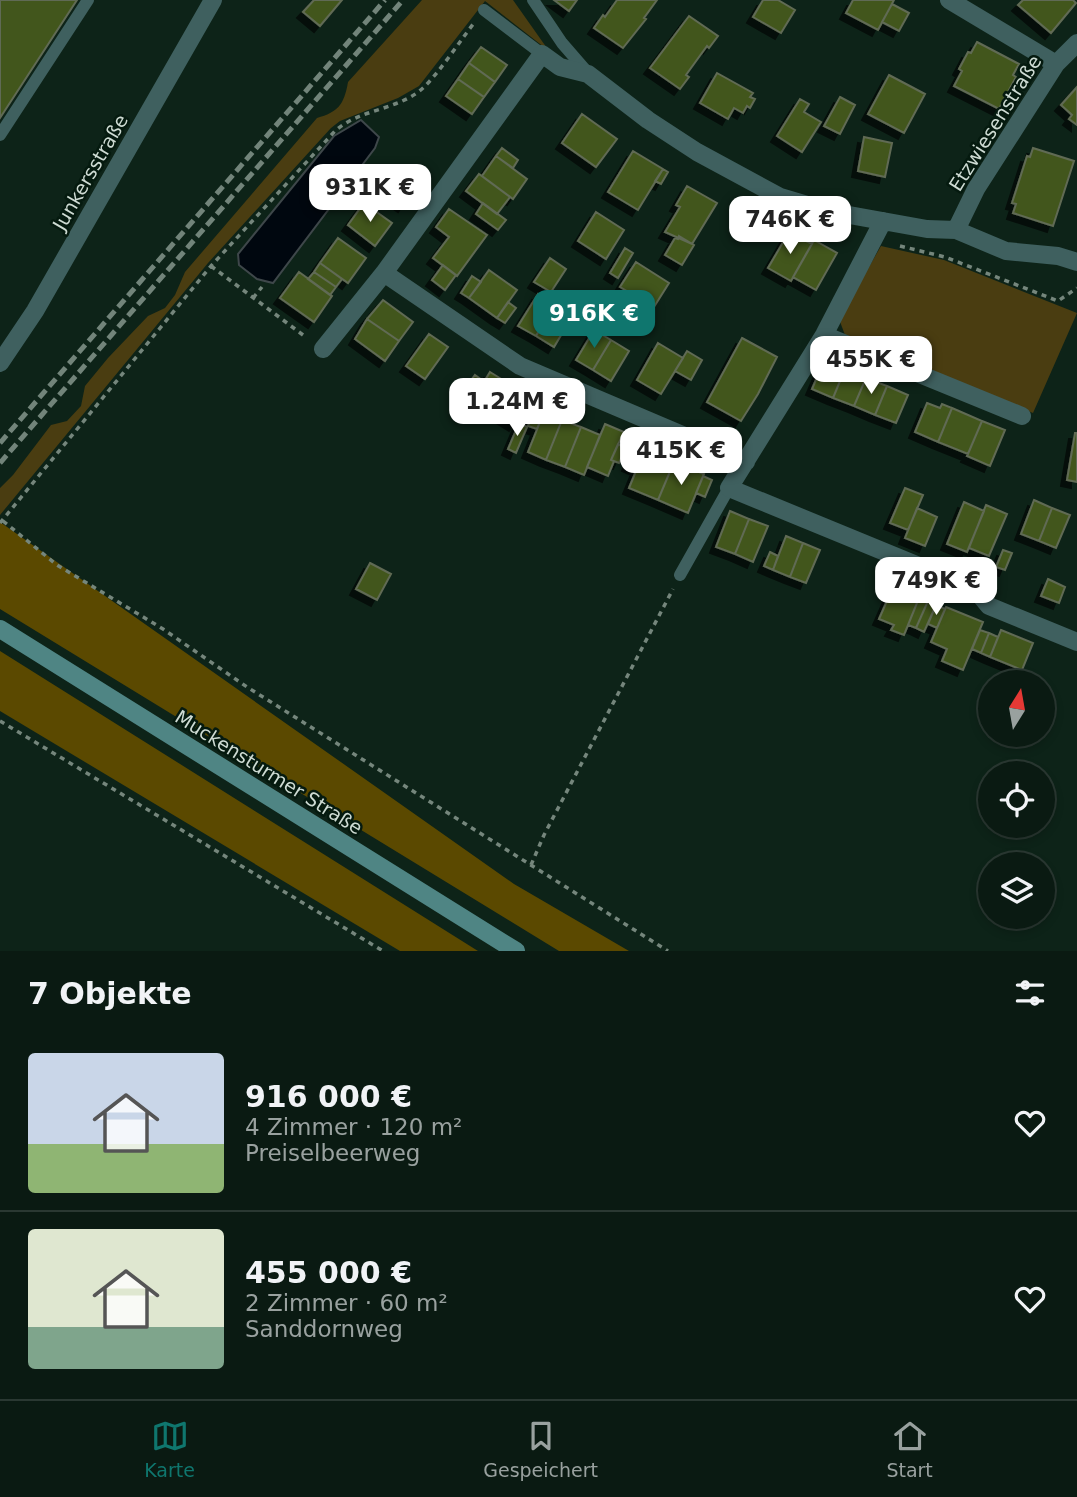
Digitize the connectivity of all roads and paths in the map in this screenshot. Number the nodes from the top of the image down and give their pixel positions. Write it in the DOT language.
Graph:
graph roads {
  1 [pos="88,0"];
  2 [pos="213,0"];
  3 [pos="533,0"];
  4 [pos="949,0"];
  5 [pos="484,10"];
  6 [pos="1077,43"];
  7 [pos="542,54"];
  8 [pos="1056,64"];
  9 [pos="588,74"];
  10 [pos="0,135"];
  11 [pos="883,221"];
  12 [pos="956,230"];
  13 [pos="874,240"];
  14 [pos="1077,262"];
  15 [pos="211,266"];
  16 [pos="384,273"];
  17 [pos="262,287"];
  18 [pos="1077,288"];
  19 [pos="253,298"];
  20 [pos="824,335"];
  21 [pos="323,349"];
  22 [pos="0,363"];
  23 [pos="1022,416"];
  24 [pos="746,462"];
  25 [pos="729,488"];
  26 [pos="2,522"];
  27 [pos="680,575"];
  28 [pos="0,629"];
  29 [pos="1077,642"];
  30 [pos="0,721"];
  31 [pos="531,865"];
  32 [pos="383,951"];
  33 [pos="516,951"];
  34 [pos="668,951"];
  1 -- 10 [label="lane"];
  2 -- 22 [label="street, Junkersstraße"];
  3 -- 9 [label="lane"];
  4 -- 8 [label="street"];
  5 -- 7 [label="lane"];
  5 -- 15 [label="path"];
  6 -- 8 [label="street, Etzwiesenstraße"];
  7 -- 9 [label="street"];
  7 -- 16 [label="street"];
  8 -- 12 [label="street, Etzwiesenstraße"];
  9 -- 11 [label="street"];
  11 -- 12 [label="street"];
  11 -- 13 [label="street"];
  12 -- 14 [label="street"];
  13 -- 18 [label="path"];
  13 -- 20 [label="street"];
  15 -- 19 [label="path"];
  15 -- 26 [label="path"];
  16 -- 21 [label="street"];
  16 -- 24 [label="street"];
  17 -- 19 [label="path"];
  19 -- 21 [label="path"];
  20 -- 23 [label="street"];
  20 -- 24 [label="street"];
  24 -- 25 [label="street"];
  25 -- 27 [label="lane"];
  25 -- 29 [label="street"];
  26 -- 31 [label="path"];
  27 -- 31 [label="path"];
  28 -- 33 [label="main road, Muckensturmer Straße"];
  30 -- 32 [label="path"];
  31 -- 34 [label="path"];
}
